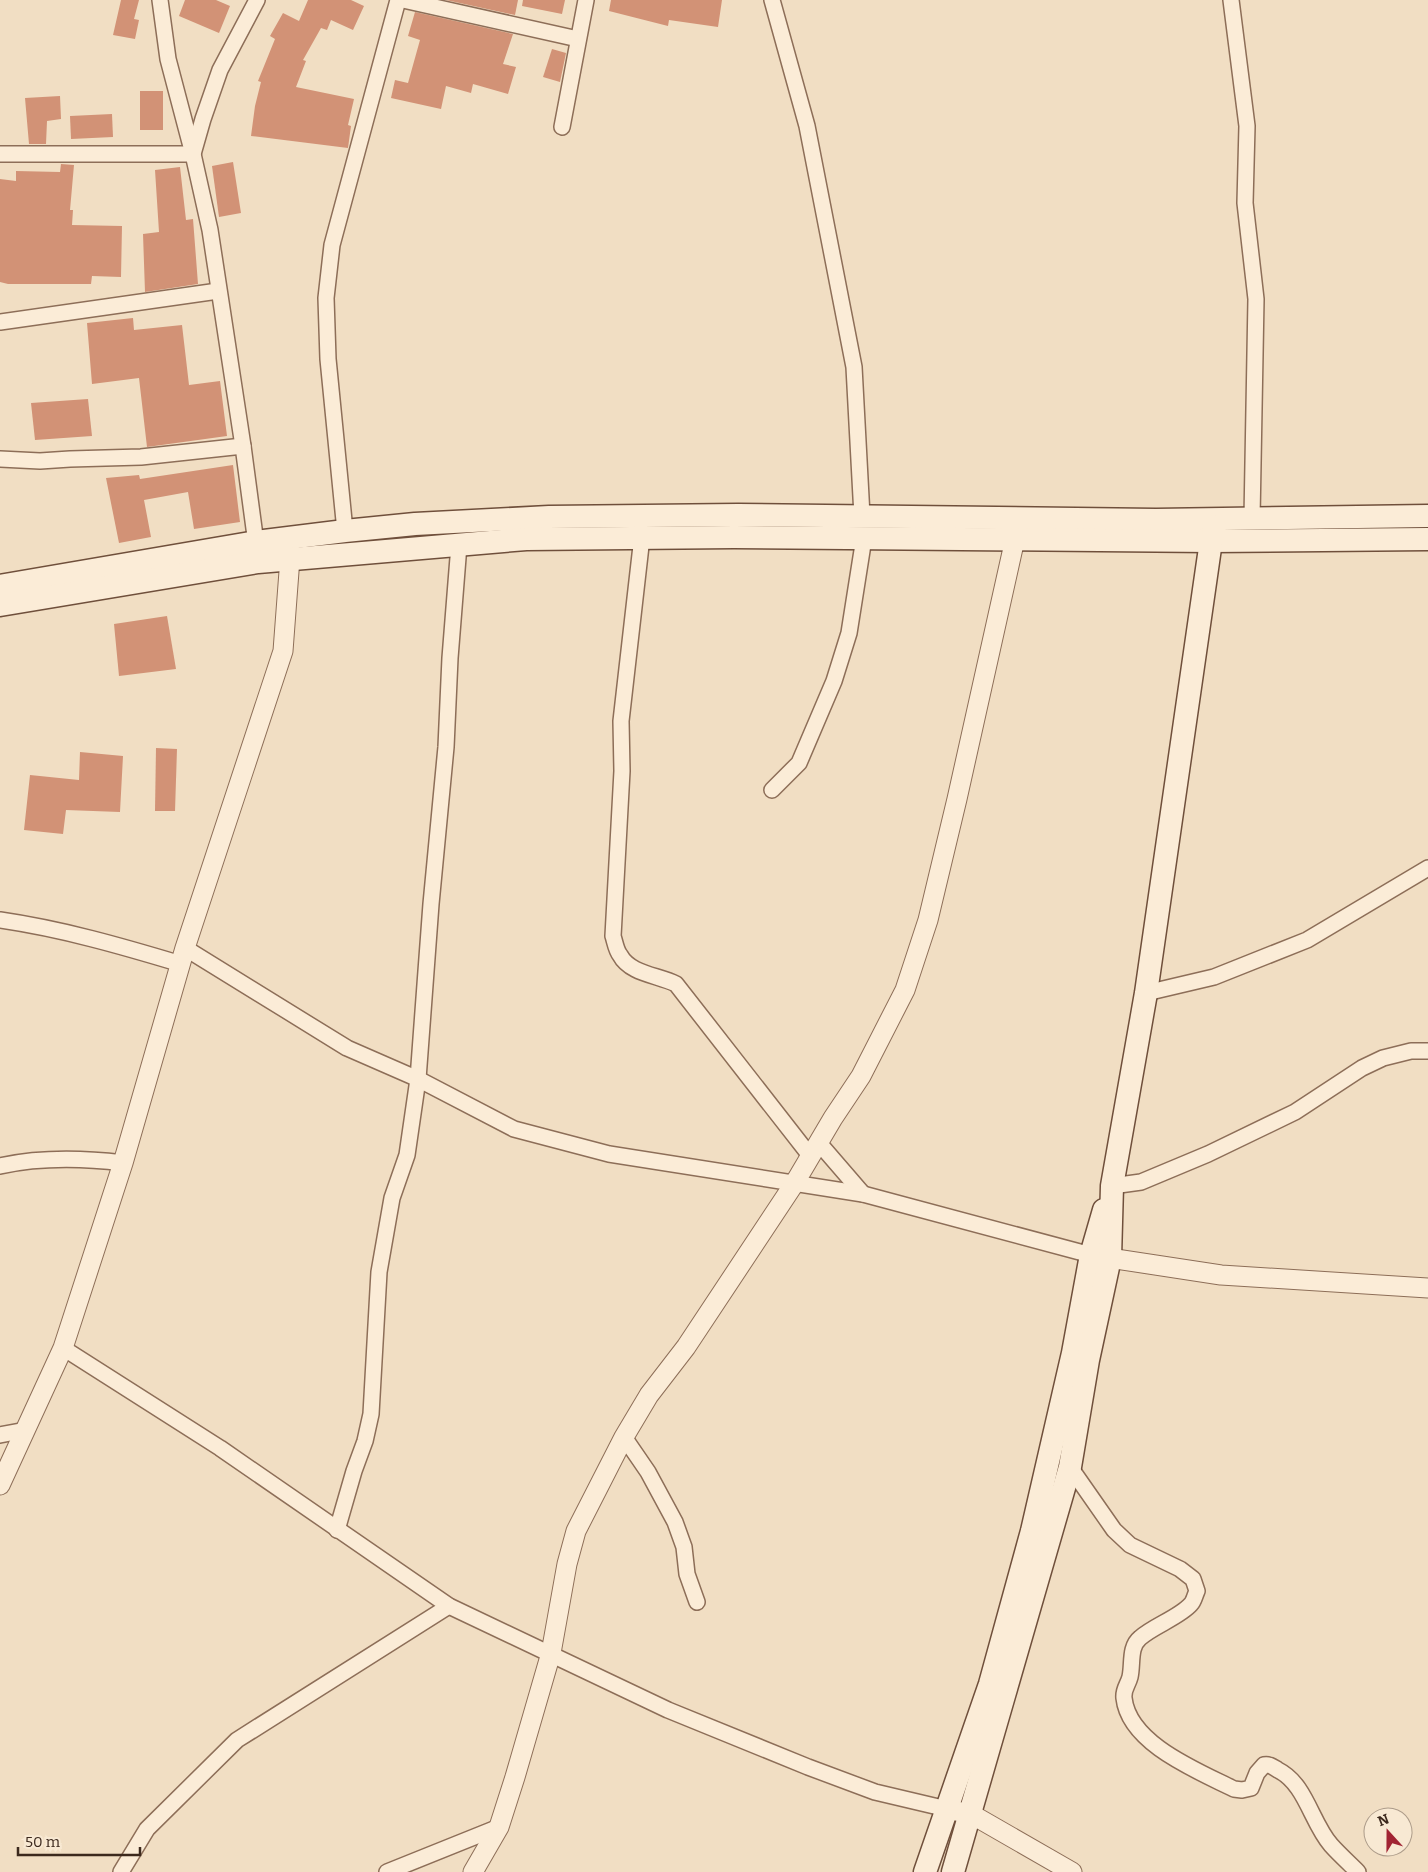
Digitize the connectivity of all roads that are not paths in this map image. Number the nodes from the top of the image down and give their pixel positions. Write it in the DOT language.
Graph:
graph roads {
  1 [pos="160,0"];
  2 [pos="257,0"];
  3 [pos="398,0"];
  4 [pos="403,0"];
  5 [pos="586,0"];
  6 [pos="772,0"];
  7 [pos="1231,0"];
  8 [pos="578,39"];
  9 [pos="562,127"];
  10 [pos="0,154"];
  11 [pos="193,154"];
  12 [pos="218,291"];
  13 [pos="0,322"];
  14 [pos="243,446"];
  15 [pos="0,459"];
  16 [pos="1428,516"];
  17 [pos="1217,518"];
  18 [pos="1252,518"];
  19 [pos="863,527"];
  20 [pos="345,531"];
  21 [pos="642,537"];
  22 [pos="1428,539"];
  23 [pos="1014,540"];
  24 [pos="1211,541"];
  25 [pos="459,545"];
  26 [pos="290,548"];
  27 [pos="257,552"];
  28 [pos="0,586"];
  29 [pos="0,606"];
  30 [pos="772,790"];
  31 [pos="1428,868"];
  32 [pos="0,920"];
  33 [pos="183,956"];
  34 [pos="1146,993"];
  35 [pos="1428,1051"];
  36 [pos="418,1079"];
  37 [pos="814,1150"];
  38 [pos="123,1163"];
  39 [pos="0,1166"];
  40 [pos="794,1184"];
  41 [pos="1112,1186"];
  42 [pos="863,1194"];
  43 [pos="1100,1257"];
  44 [pos="1428,1288"];
  45 [pos="63,1348"];
  46 [pos="26,1430"];
  47 [pos="0,1435"];
  48 [pos="624,1437"];
  49 [pos="1070,1467"];
  50 [pos="0,1485"];
  51 [pos="337,1530"];
  52 [pos="697,1602"];
  53 [pos="449,1606"];
  54 [pos="551,1653"];
  55 [pos="947,1809"];
  56 [pos="971,1814"];
  57 [pos="499,1827"];
  58 [pos="121,1872"];
  59 [pos="387,1872"];
  60 [pos="473,1872"];
  61 [pos="925,1872"];
  62 [pos="953,1872"];
  63 [pos="1072,1872"];
  64 [pos="1358,1872"];
  1 -- 11 [label="street"];
  2 -- 11 [label="street"];
  3 -- 20 [label="street"];
  4 -- 8 [label="street"];
  5 -- 8 [label="street"];
  6 -- 19 [label="street"];
  7 -- 18 [label="street"];
  8 -- 9 [label="street"];
  10 -- 11 [label="street"];
  11 -- 12 [label="street"];
  12 -- 13 [label="street"];
  12 -- 14 [label="street"];
  14 -- 15 [label="street"];
  14 -- 27 [label="street"];
  16 -- 18 [label="main road"];
  17 -- 18 [label="main road"];
  17 -- 19 [label="main road"];
  17 -- 24 [label="main road"];
  19 -- 20 [label="main road"];
  19 -- 21 [label="main road"];
  19 -- 23 [label="main road"];
  19 -- 30 [label="street"];
  20 -- 26 [label="main road"];
  21 -- 25 [label="main road"];
  21 -- 37 [label="street"];
  22 -- 24 [label="main road"];
  23 -- 24 [label="main road"];
  23 -- 37 [label="street"];
  24 -- 34 [label="main road"];
  25 -- 26 [label="main road"];
  25 -- 36 [label="street"];
  26 -- 27 [label="main road"];
  26 -- 33 [label="street"];
  27 -- 28 [label="main road"];
  27 -- 29 [label="main road"];
  31 -- 34 [label="street"];
  32 -- 33 [label="street"];
  33 -- 36 [label="street"];
  33 -- 38 [label="street"];
  34 -- 41 [label="main road"];
  35 -- 41 [label="street"];
  36 -- 40 [label="street"];
  36 -- 51 [label="street"];
  37 -- 40 [label="street"];
  37 -- 42 [label="street"];
  38 -- 39 [label="street"];
  38 -- 45 [label="street"];
  40 -- 42 [label="street"];
  40 -- 48 [label="street"];
  41 -- 43 [label="main road"];
  42 -- 43 [label="street"];
  43 -- 44 [label="street"];
  43 -- 49 [label="main road"];
  43 -- 55 [label="main road"];
  45 -- 46 [label="street"];
  45 -- 51 [label="street"];
  46 -- 47 [label="street"];
  46 -- 50 [label="street"];
  48 -- 52 [label="street"];
  48 -- 54 [label="street"];
  49 -- 56 [label="main road"];
  49 -- 64 [label="street"];
  51 -- 53 [label="street"];
  53 -- 54 [label="street"];
  53 -- 58 [label="street"];
  54 -- 55 [label="street"];
  54 -- 57 [label="street"];
  55 -- 56 [label="street"];
  55 -- 61 [label="main road"];
  56 -- 62 [label="main road"];
  56 -- 63 [label="street"];
  57 -- 59 [label="street"];
  57 -- 60 [label="street"];
}
